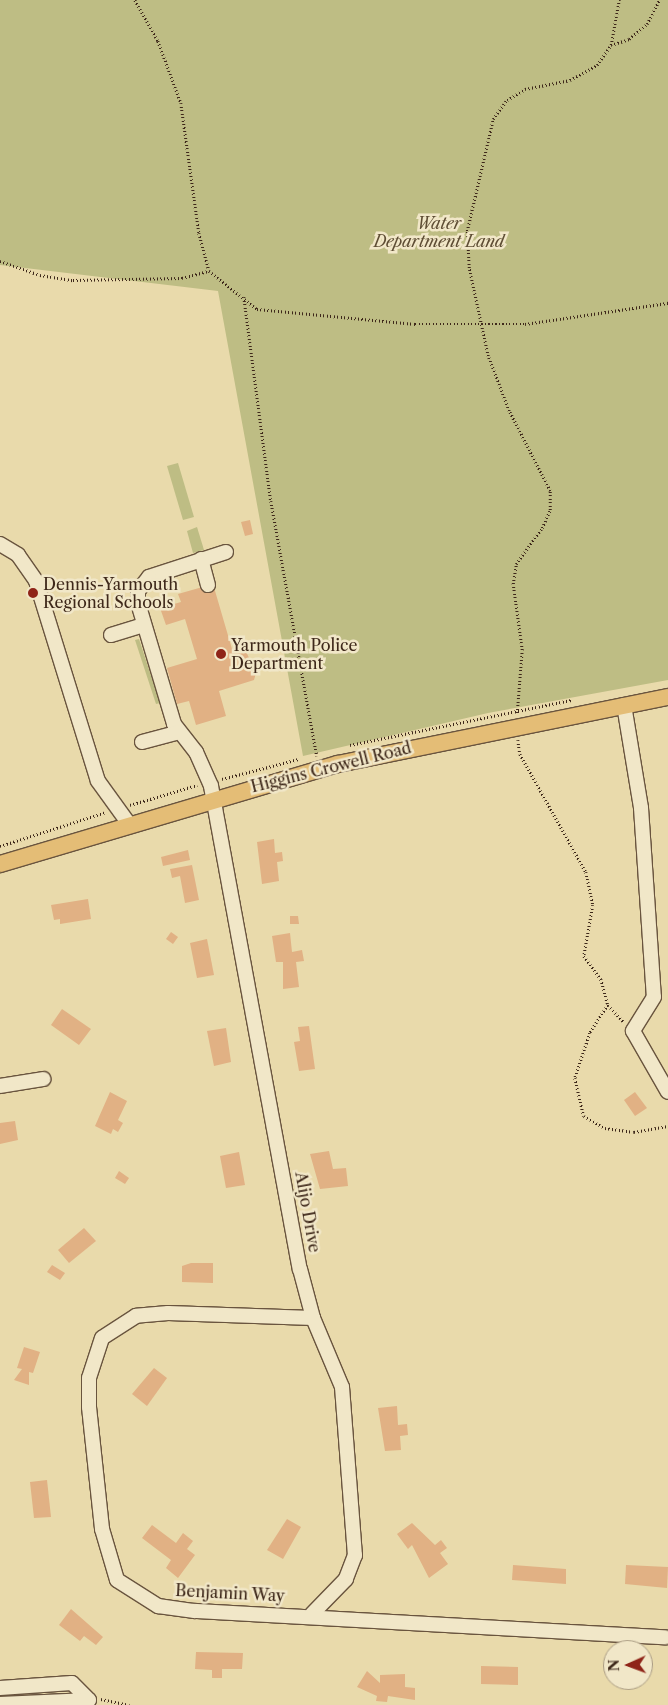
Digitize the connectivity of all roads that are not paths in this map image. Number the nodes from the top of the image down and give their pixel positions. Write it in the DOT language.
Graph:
graph roads {
  1 [pos="0,544"];
  2 [pos="226,552"];
  3 [pos="201,559"];
  4 [pos="208,585"];
  5 [pos="144,625"];
  6 [pos="111,634"];
  7 [pos="668,697"];
  8 [pos="624,705"];
  9 [pos="179,732"];
  10 [pos="142,742"];
  11 [pos="214,798"];
  12 [pos="129,824"];
  13 [pos="0,864"];
  14 [pos="43,1079"];
  15 [pos="0,1086"];
  16 [pos="668,1092"];
  17 [pos="314,1318"];
  18 [pos="312,1614"];
  19 [pos="667,1639"];
  20 [pos="0,1688"];
  21 [pos="89,1702"];
  22 [pos="0,1704"];
  1 -- 12 [label="street"];
  2 -- 3 [label="street"];
  3 -- 4 [label="street"];
  3 -- 5 [label="street"];
  5 -- 6 [label="street"];
  5 -- 9 [label="street"];
  7 -- 8 [label="main road, Higgins Crowell Road"];
  8 -- 11 [label="main road, Higgins Crowell Road"];
  8 -- 16 [label="street"];
  9 -- 10 [label="street"];
  9 -- 11 [label="street, Alijo Drive"];
  11 -- 12 [label="main road, Higgins Crowell Road"];
  11 -- 17 [label="street, Alijo Drive"];
  12 -- 13 [label="main road, Higgins Crowell Road"];
  14 -- 15 [label="street"];
  17 -- 18 [label="street, Alijo Drive"];
  17 -- 18 [label="street, Benjamin Way"];
  18 -- 19 [label="street, Benjamin Way"];
  20 -- 21 [label="street"];
  21 -- 22 [label="street"];
}
